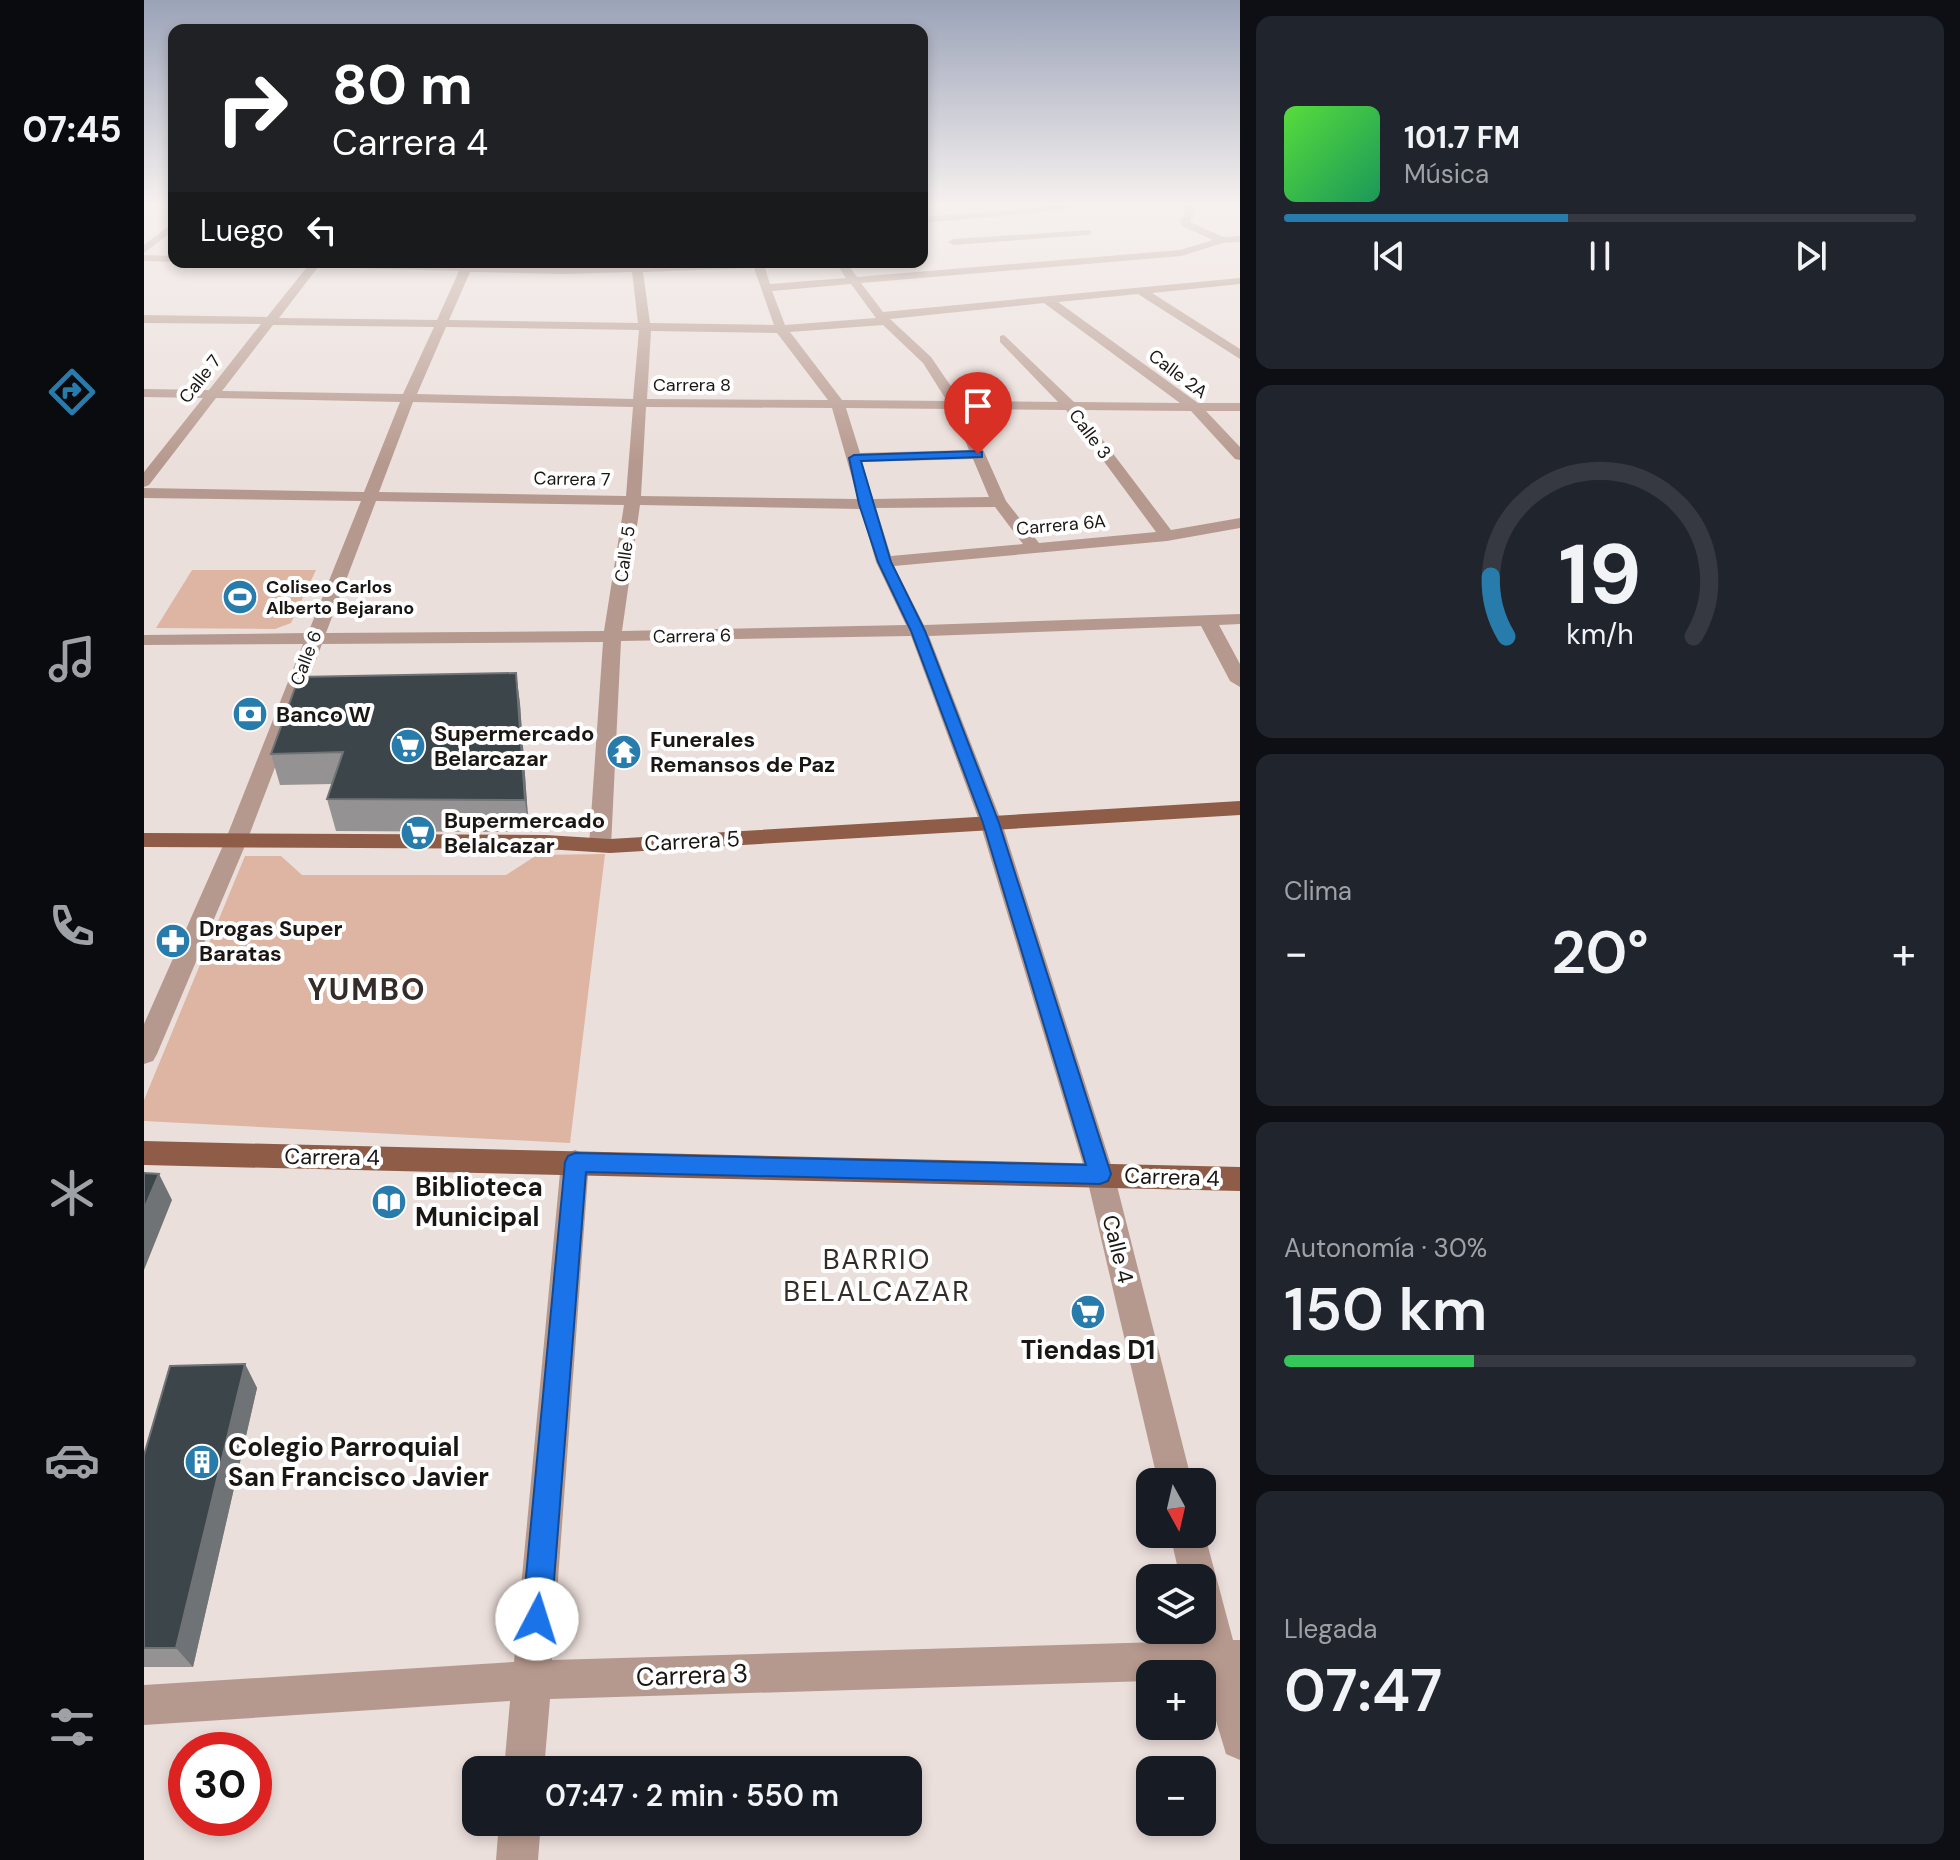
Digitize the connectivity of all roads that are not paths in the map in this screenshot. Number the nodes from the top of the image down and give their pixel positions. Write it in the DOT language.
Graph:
graph roads {
  1 [pos="294,290"];
  2 [pos="455,290"];
  3 [pos="639,290"];
  4 [pos="766,290"];
  5 [pos="861,290"];
  6 [pos="1155,290"];
  7 [pos="1141,291"];
  8 [pos="1010,295"];
  9 [pos="1047,300"];
  10 [pos="1020,303"];
  11 [pos="883,318"];
  12 [pos="144,319"];
  13 [pos="270,321"];
  14 [pos="440,324"];
  15 [pos="645,329"];
  16 [pos="781,329"];
  17 [pos="1004,339"];
  18 [pos="1237,351"];
  19 [pos="144,393"];
  20 [pos="210,394"];
  21 [pos="408,399"];
  22 [pos="640,403"];
  23 [pos="838,404"];
  24 [pos="957,406"];
  25 [pos="1070,406"];
  26 [pos="1195,407"];
  27 [pos="1240,407"];
  28 [pos="978,454"];
  29 [pos="1240,456"];
  30 [pos="854,458"];
  31 [pos="144,482"];
  32 [pos="144,493"];
  33 [pos="371,496"];
  34 [pos="633,500"];
  35 [pos="999,502"];
  36 [pos="865,504"];
  37 [pos="1240,523"];
  38 [pos="1167,536"];
  39 [pos="1034,547"];
  40 [pos="884,562"];
  41 [pos="1240,619"];
  42 [pos="1207,620"];
  43 [pos="918,631"];
  44 [pos="612,637"];
  45 [pos="313,639"];
  46 [pos="144,640"];
  47 [pos="1240,681"];
  48 [pos="1240,808"];
  49 [pos="991,823"];
  50 [pos="144,840"];
  51 [pos="236,841"];
  52 [pos="600,846"];
  53 [pos="144,1054"];
  54 [pos="144,1153"];
  55 [pos="575,1162"];
  56 [pos="1100,1174"];
  57 [pos="1240,1179"];
  58 [pos="1172,1468"];
  59 [pos="1216,1627"];
  60 [pos="1229,1659"];
  61 [pos="531,1680"];
  62 [pos="144,1705"];
  63 [pos="1240,1740"];
  64 [pos="525,1756"];
  65 [pos="519,1836"];
  66 [pos="517,1860"];
  1 -- 13 [label="street, Calle 7"];
  2 -- 14 [label="street, Calle 6"];
  3 -- 15 [label="street, Calle 5"];
  4 -- 16 [label="street, Calle 4"];
  5 -- 11 [label="street"];
  6 -- 7 [label="street"];
  7 -- 9 [label="street"];
  7 -- 18 [label="street"];
  8 -- 10 [label="street"];
  9 -- 10 [label="street"];
  9 -- 26 [label="street, Calle 2A"];
  10 -- 11 [label="street"];
  11 -- 16 [label="street"];
  11 -- 24 [label="street"];
  12 -- 13 [label="street"];
  13 -- 14 [label="street"];
  13 -- 20 [label="street, Calle 7"];
  14 -- 15 [label="street"];
  14 -- 21 [label="street, Calle 6"];
  15 -- 16 [label="street"];
  15 -- 22 [label="street, Calle 5"];
  16 -- 23 [label="street, Calle 4"];
  17 -- 25 [label="street, Calle 3"];
  19 -- 20 [label="street, Carrera 8"];
  20 -- 21 [label="street, Carrera 8"];
  20 -- 31 [label="street, Calle 7"];
  21 -- 22 [label="street, Carrera 8"];
  21 -- 33 [label="street, Calle 6"];
  22 -- 23 [label="street, Carrera 8"];
  22 -- 34 [label="street, Calle 5"];
  23 -- 24 [label="street, Carrera 8"];
  23 -- 30 [label="street, Calle 4"];
  24 -- 25 [label="street, Carrera 8"];
  24 -- 28 [label="street"];
  25 -- 26 [label="street, Carrera 8"];
  25 -- 38 [label="street, Calle 3"];
  26 -- 27 [label="street, Carrera 8"];
  26 -- 29 [label="street, Calle 2A"];
  28 -- 30 [label="street"];
  28 -- 35 [label="street"];
  30 -- 36 [label="street, Calle 4"];
  32 -- 33 [label="street, Carrera 7"];
  33 -- 34 [label="street, Carrera 7"];
  33 -- 45 [label="street, Calle 6"];
  34 -- 36 [label="street, Carrera 7"];
  34 -- 44 [label="street, Calle 5"];
  35 -- 36 [label="street, Carrera 7"];
  35 -- 39 [label="street"];
  36 -- 40 [label="street, Calle 4"];
  37 -- 38 [label="street, Carrera 6A"];
  38 -- 39 [label="street, Carrera 6A"];
  39 -- 40 [label="street, Carrera 6A"];
  40 -- 43 [label="street, Calle 4"];
  41 -- 42 [label="street, Carrera 6"];
  42 -- 43 [label="street, Carrera 6"];
  42 -- 47 [label="street"];
  43 -- 44 [label="street, Carrera 6"];
  43 -- 49 [label="street, Calle 4"];
  44 -- 45 [label="street, Carrera 6"];
  44 -- 52 [label="street, Calle 5"];
  45 -- 46 [label="street, Carrera 6"];
  45 -- 51 [label="street, Calle 6"];
  48 -- 49 [label="main road, Carrera 5"];
  49 -- 52 [label="main road, Carrera 5"];
  49 -- 56 [label="street, Calle 4"];
  50 -- 51 [label="main road, Carrera 5"];
  51 -- 52 [label="main road, Carrera 5"];
  51 -- 53 [label="street, Calle 6"];
  54 -- 55 [label="main road, Carrera 4"];
  55 -- 56 [label="main road, Carrera 4"];
  55 -- 61 [label="street"];
  56 -- 57 [label="main road, Carrera 4"];
  56 -- 58 [label="street, Calle 4"];
  59 -- 60 [label="street"];
  60 -- 61 [label="street, Carrera 3"];
  60 -- 63 [label="street"];
  61 -- 62 [label="street, Carrera 3"];
  61 -- 64 [label="street"];
  65 -- 66 [label="street"];
}
